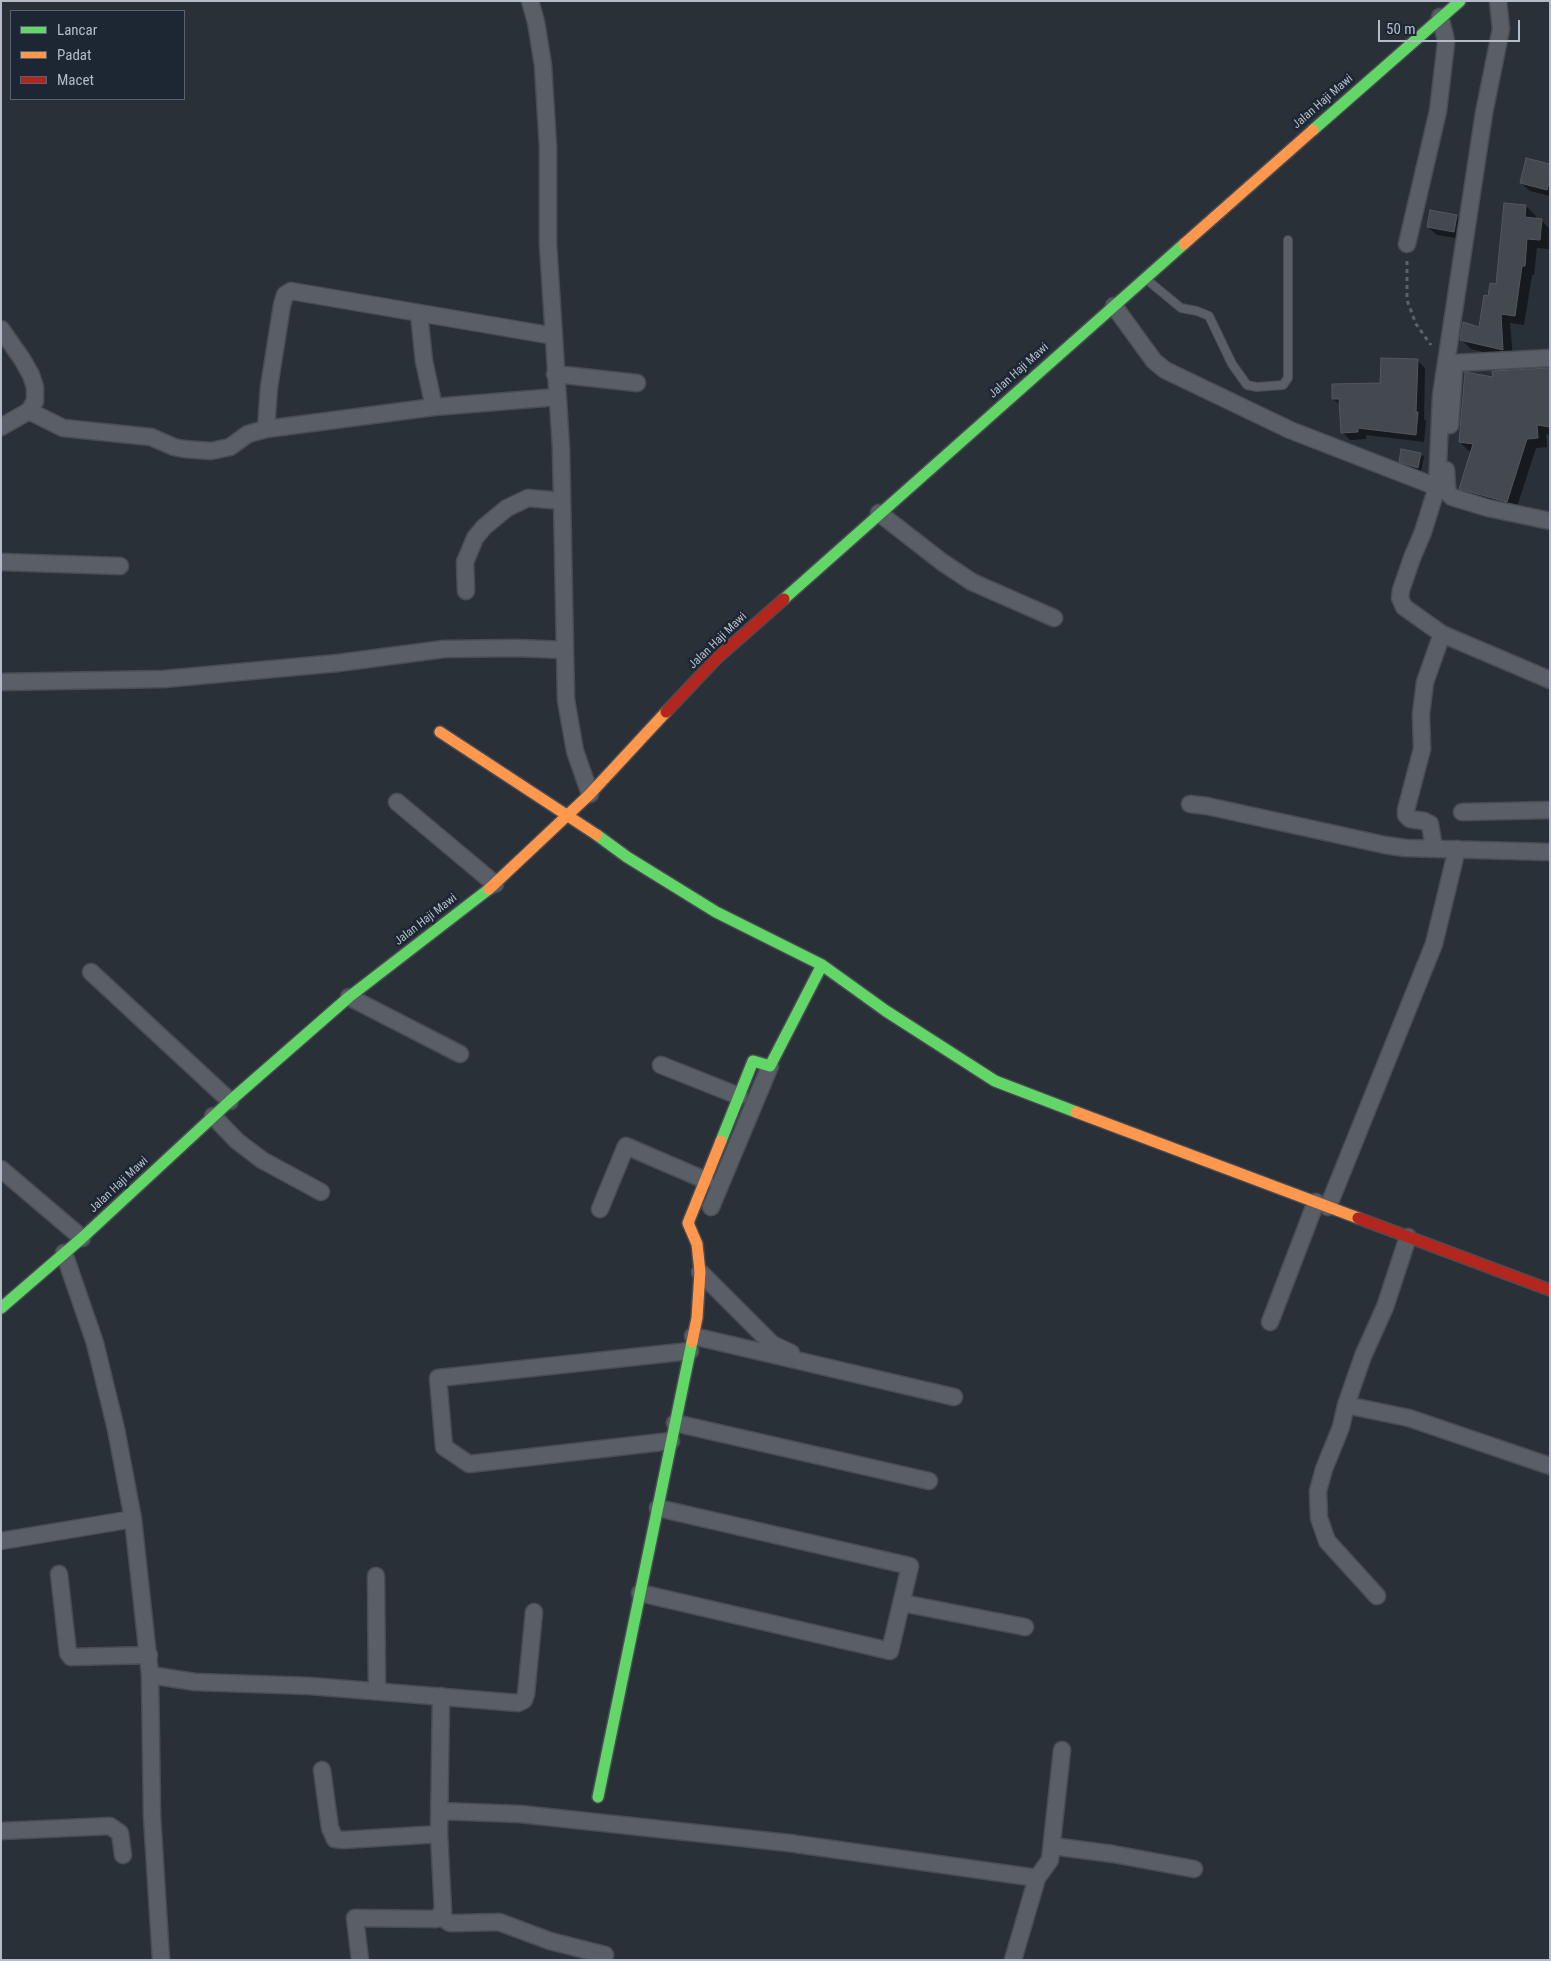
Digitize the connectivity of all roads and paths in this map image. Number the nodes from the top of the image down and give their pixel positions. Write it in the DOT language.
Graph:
graph roads {
  1 [pos="530,1"];
  2 [pos="1460,1"];
  3 [pos="1498,1"];
  4 [pos="1440,17"];
  5 [pos="1288,240"];
  6 [pos="1407,244"];
  7 [pos="1145,278"];
  8 [pos="1114,306"];
  9 [pos="418,314"];
  10 [pos="1,329"];
  11 [pos="554,336"];
  12 [pos="1550,358"];
  13 [pos="1450,364"];
  14 [pos="555,374"];
  15 [pos="637,383"];
  16 [pos="557,398"];
  17 [pos="434,407"];
  18 [pos="29,411"];
  19 [pos="1,427"];
  20 [pos="266,429"];
  21 [pos="1438,487"];
  22 [pos="562,501"];
  23 [pos="879,513"];
  24 [pos="1550,521"];
  25 [pos="1,562"];
  26 [pos="120,566"];
  27 [pos="466,591"];
  28 [pos="1054,618"];
  29 [pos="1442,634"];
  30 [pos="565,650"];
  31 [pos="1550,680"];
  32 [pos="1,682"];
  33 [pos="440,732"];
  34 [pos="590,794"];
  35 [pos="397,802"];
  36 [pos="1190,804"];
  37 [pos="1550,810"];
  38 [pos="1462,812"];
  39 [pos="568,815"];
  40 [pos="1434,848"];
  41 [pos="1457,850"];
  42 [pos="1550,852"];
  43 [pos="495,884"];
  44 [pos="822,966"];
  45 [pos="91,972"];
  46 [pos="348,997"];
  47 [pos="460,1054"];
  48 [pos="661,1065"];
  49 [pos="770,1066"];
  50 [pos="739,1096"];
  51 [pos="230,1101"];
  52 [pos="213,1116"];
  53 [pos="1,1169"];
  54 [pos="705,1180"];
  55 [pos="322,1192"];
  56 [pos="1322,1205"];
  57 [pos="711,1207"];
  58 [pos="600,1210"];
  59 [pos="1408,1236"];
  60 [pos="82,1238"];
  61 [pos="64,1253"];
  62 [pos="700,1272"];
  63 [pos="1550,1290"];
  64 [pos="1,1308"];
  65 [pos="1270,1322"];
  66 [pos="691,1344"];
  67 [pos="814,1364"];
  68 [pos="954,1397"];
  69 [pos="1346,1405"];
  70 [pos="675,1423"];
  71 [pos="671,1441"];
  72 [pos="1550,1466"];
  73 [pos="929,1481"];
  74 [pos="658,1508"];
  75 [pos="133,1519"];
  76 [pos="1,1541"];
  77 [pos="59,1574"];
  78 [pos="376,1576"];
  79 [pos="640,1594"];
  80 [pos="1377,1596"];
  81 [pos="902,1603"];
  82 [pos="534,1612"];
  83 [pos="1025,1628"];
  84 [pos="149,1655"];
  85 [pos="150,1675"];
  86 [pos="377,1690"];
  87 [pos="441,1696"];
  88 [pos="1062,1750"];
  89 [pos="322,1770"];
  90 [pos="598,1797"];
  91 [pos="440,1811"];
  92 [pos="1,1831"];
  93 [pos="439,1834"];
  94 [pos="1052,1846"];
  95 [pos="123,1855"];
  96 [pos="1194,1869"];
  97 [pos="1037,1878"];
  98 [pos="440,1916"];
  99 [pos="605,1955"];
  100 [pos="161,1960"];
  101 [pos="360,1960"];
  102 [pos="1013,1960"];
  1 -- 11 [label="street"];
  2 -- 4 [label="street, Jalan Haji Mawi"];
  3 -- 13 [label="street"];
  4 -- 6 [label="street"];
  4 -- 7 [label="street, Jalan Haji Mawi"];
  5 -- 7 [label="lane"];
  6 -- 13 [label="path"];
  7 -- 8 [label="street, Jalan Haji Mawi"];
  8 -- 21 [label="street"];
  8 -- 23 [label="street, Jalan Haji Mawi"];
  9 -- 11 [label="street"];
  9 -- 17 [label="street"];
  9 -- 20 [label="street"];
  10 -- 18 [label="street"];
  11 -- 14 [label="street"];
  12 -- 13 [label="street"];
  13 -- 21 [label="street"];
  13 -- 24 [label="street"];
  14 -- 15 [label="street"];
  14 -- 16 [label="street"];
  16 -- 17 [label="street"];
  16 -- 22 [label="street"];
  17 -- 20 [label="street"];
  18 -- 19 [label="street"];
  18 -- 20 [label="street"];
  21 -- 29 [label="street"];
  22 -- 27 [label="street"];
  22 -- 30 [label="street"];
  23 -- 28 [label="street"];
  23 -- 34 [label="street, Jalan Haji Mawi"];
  25 -- 26 [label="street"];
  29 -- 31 [label="street"];
  29 -- 40 [label="street"];
  30 -- 32 [label="street"];
  30 -- 34 [label="street"];
  33 -- 39 [label="street"];
  34 -- 39 [label="street, Jalan Haji Mawi"];
  35 -- 43 [label="street"];
  36 -- 40 [label="street"];
  37 -- 38 [label="street"];
  39 -- 43 [label="street, Jalan Haji Mawi"];
  39 -- 44 [label="street"];
  40 -- 41 [label="street"];
  41 -- 42 [label="street"];
  41 -- 56 [label="street"];
  43 -- 46 [label="street, Jalan Haji Mawi"];
  44 -- 49 [label="street"];
  44 -- 56 [label="street"];
  45 -- 51 [label="street"];
  46 -- 47 [label="street"];
  46 -- 51 [label="street, Jalan Haji Mawi"];
  48 -- 50 [label="street"];
  49 -- 50 [label="street"];
  49 -- 57 [label="street"];
  50 -- 54 [label="street"];
  51 -- 52 [label="street, Jalan Haji Mawi"];
  52 -- 55 [label="street"];
  52 -- 60 [label="street, Jalan Haji Mawi"];
  53 -- 60 [label="street"];
  54 -- 58 [label="street"];
  54 -- 62 [label="street"];
  56 -- 59 [label="street"];
  56 -- 65 [label="street"];
  59 -- 63 [label="street"];
  59 -- 69 [label="street"];
  60 -- 61 [label="street, Jalan Haji Mawi"];
  61 -- 64 [label="street, Jalan Haji Mawi"];
  61 -- 75 [label="street"];
  62 -- 66 [label="street"];
  62 -- 67 [label="street"];
  66 -- 67 [label="street"];
  66 -- 70 [label="street"];
  66 -- 71 [label="street"];
  67 -- 68 [label="street"];
  69 -- 72 [label="street"];
  69 -- 80 [label="street"];
  70 -- 71 [label="street"];
  70 -- 73 [label="street"];
  71 -- 74 [label="street"];
  74 -- 79 [label="street"];
  74 -- 81 [label="street"];
  75 -- 76 [label="street"];
  75 -- 84 [label="street"];
  77 -- 84 [label="street"];
  78 -- 86 [label="street"];
  79 -- 81 [label="street"];
  79 -- 90 [label="street"];
  81 -- 83 [label="street"];
  82 -- 87 [label="street"];
  84 -- 85 [label="street"];
  85 -- 86 [label="street"];
  85 -- 100 [label="street"];
  86 -- 87 [label="street"];
  87 -- 91 [label="street"];
  88 -- 94 [label="street"];
  89 -- 93 [label="street"];
  91 -- 93 [label="street"];
  91 -- 97 [label="street"];
  92 -- 95 [label="street"];
  93 -- 98 [label="street"];
  94 -- 96 [label="street"];
  94 -- 97 [label="street"];
  97 -- 102 [label="street"];
  98 -- 99 [label="street"];
  98 -- 101 [label="street"];
}
